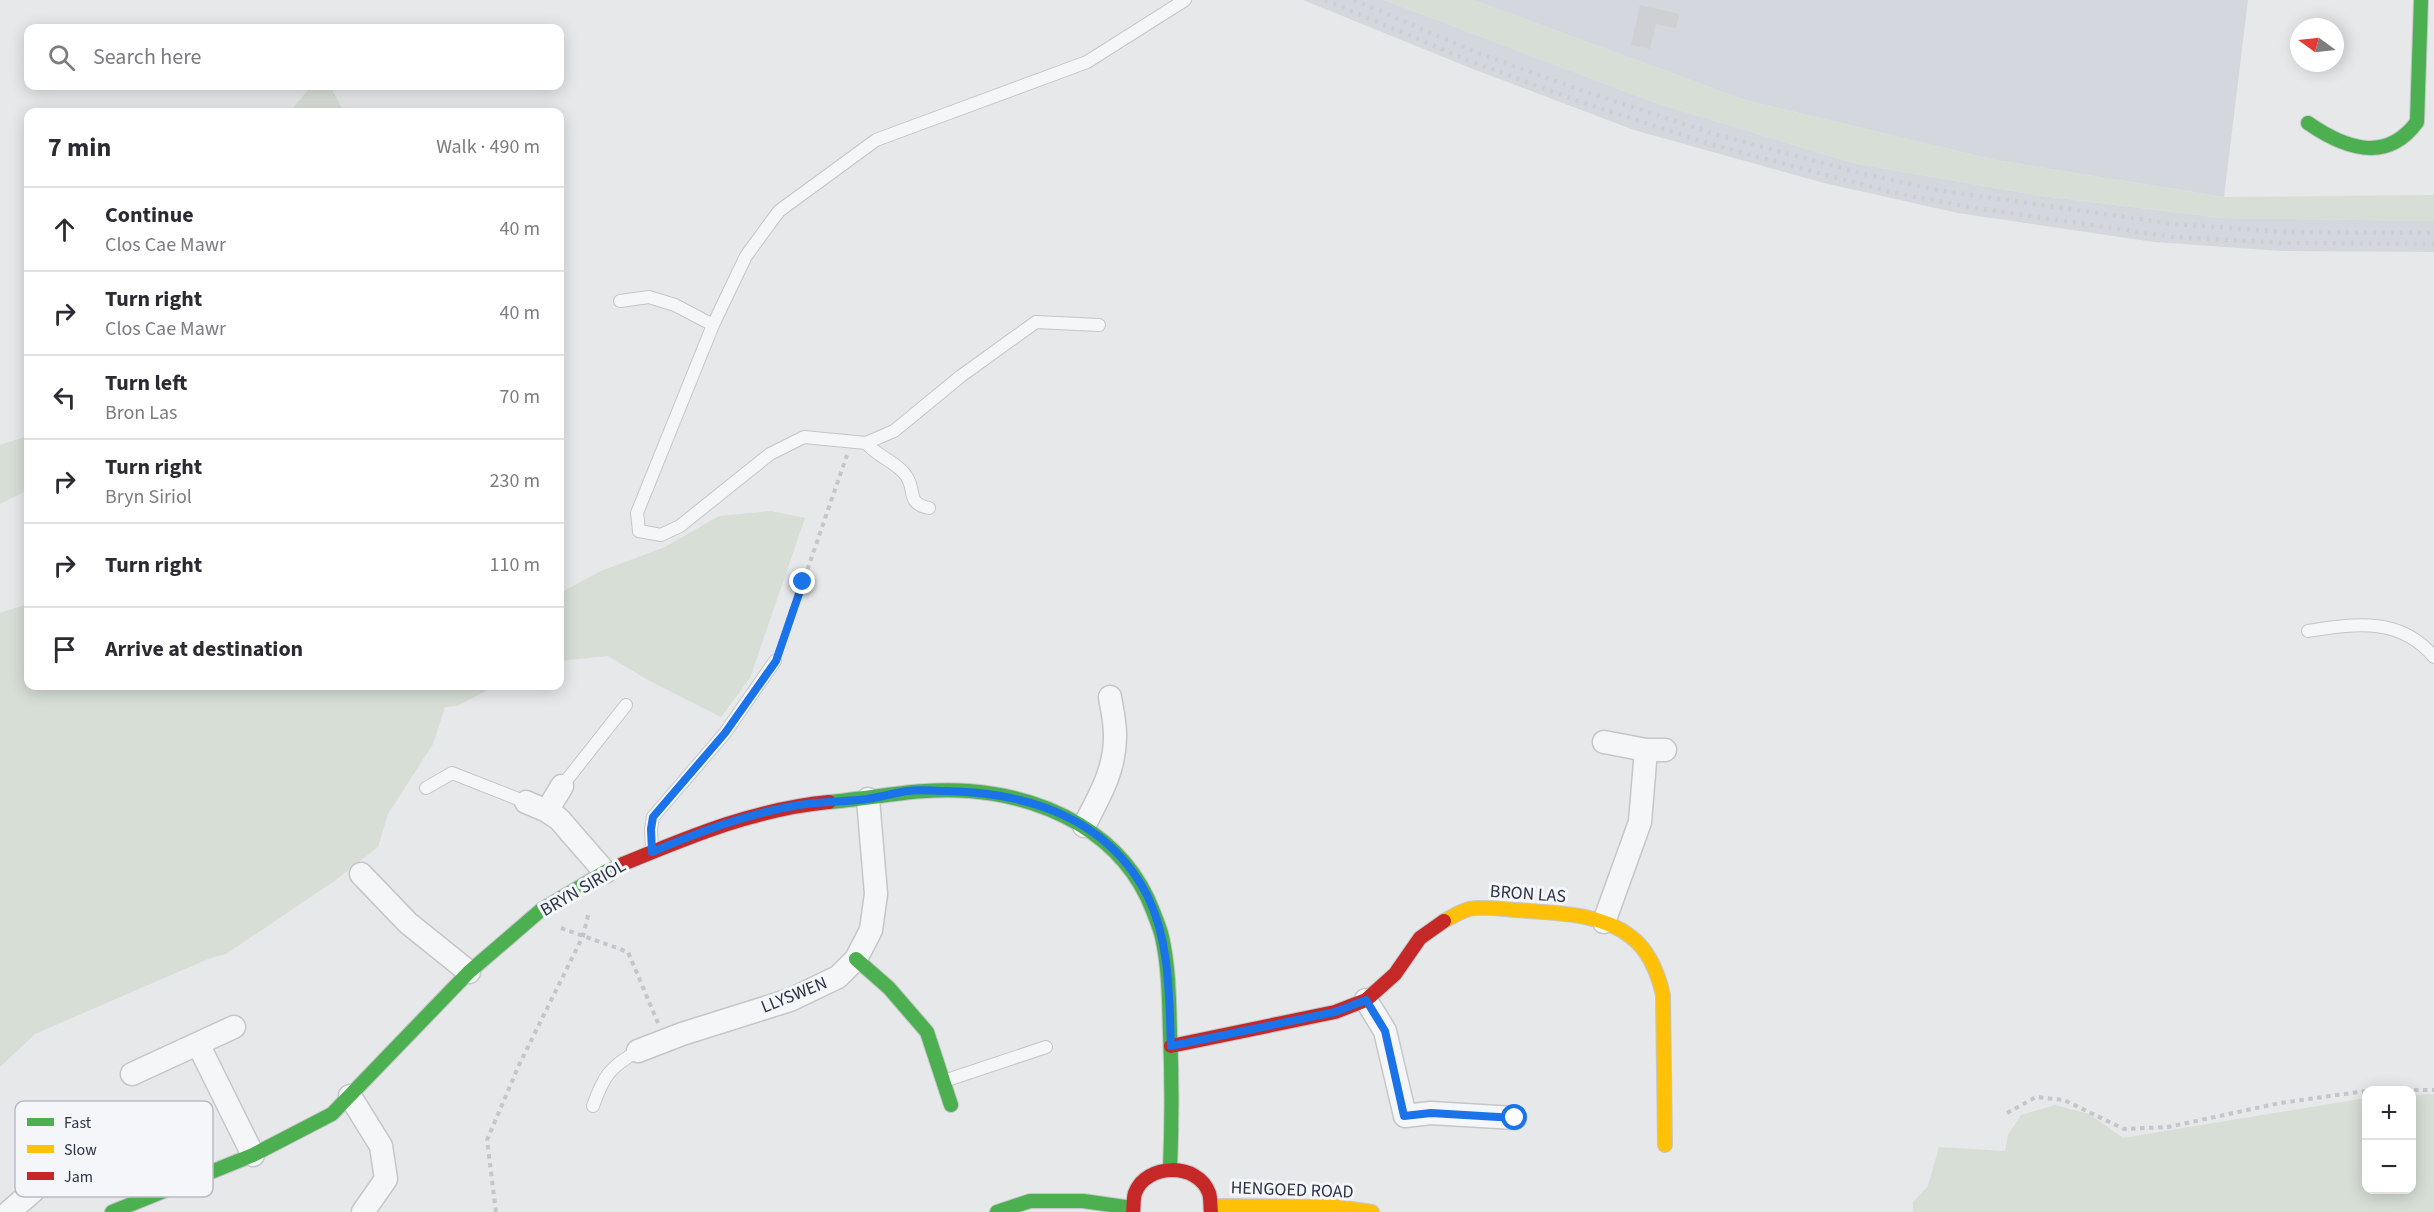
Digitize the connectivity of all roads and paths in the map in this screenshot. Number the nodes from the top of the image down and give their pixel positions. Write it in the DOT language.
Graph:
graph roads {
  1 [pos="1185,0"];
  2 [pos="2421,0"];
  3 [pos="2308,123"];
  4 [pos="620,301"];
  5 [pos="713,325"];
  6 [pos="1100,325"];
  7 [pos="860,443"];
  8 [pos="929,508"];
  9 [pos="2308,631"];
  10 [pos="2434,657"];
  11 [pos="776,661"];
  12 [pos="1110,697"];
  13 [pos="626,705"];
  14 [pos="1604,742"];
  15 [pos="562,786"];
  16 [pos="426,788"];
  17 [pos="868,799"];
  18 [pos="526,802"];
  19 [pos="547,811"];
  20 [pos="1084,826"];
  21 [pos="652,852"];
  22 [pos="605,872"];
  23 [pos="361,874"];
  24 [pos="532,918"];
  25 [pos="1604,922"];
  26 [pos="583,936"];
  27 [pos="856,958"];
  28 [pos="469,972"];
  29 [pos="1366,1000"];
  30 [pos="234,1028"];
  31 [pos="665,1040"];
  32 [pos="198,1044"];
  33 [pos="1171,1046"];
  34 [pos="1046,1047"];
  35 [pos="638,1051"];
  36 [pos="132,1074"];
  37 [pos="943,1082"];
  38 [pos="2416,1090"];
  39 [pos="2434,1090"];
  40 [pos="2362,1092"];
  41 [pos="350,1096"];
  42 [pos="593,1106"];
  43 [pos="951,1106"];
  44 [pos="2007,1113"];
  45 [pos="1515,1118"];
  46 [pos="1665,1145"];
  47 [pos="253,1155"];
  48 [pos="1170,1169"];
  49 [pos="213,1174"];
  50 [pos="26,1197"];
  51 [pos="165,1197"];
  52 [pos="146,1206"];
  53 [pos="1211,1209"];
  54 [pos="1133,1210"];
  55 [pos="9,1212"];
  56 [pos="112,1212"];
  57 [pos="363,1212"];
  58 [pos="496,1212"];
  59 [pos="997,1212"];
  60 [pos="1372,1212"];
  1 -- 5 [label="lane"];
  2 -- 3 [label="street"];
  4 -- 5 [label="lane"];
  5 -- 7 [label="lane"];
  6 -- 7 [label="lane"];
  7 -- 8 [label="lane"];
  7 -- 11 [label="path"];
  9 -- 10 [label="lane"];
  11 -- 21 [label="lane"];
  12 -- 20 [label="street"];
  13 -- 15 [label="lane"];
  14 -- 25 [label="street"];
  15 -- 19 [label="street"];
  16 -- 18 [label="lane"];
  17 -- 20 [label="street, BRYN SIRIOL"];
  17 -- 21 [label="street, BRYN SIRIOL"];
  17 -- 27 [label="street, LLYSWEN"];
  18 -- 19 [label="street"];
  19 -- 22 [label="street"];
  20 -- 33 [label="street, BRYN SIRIOL"];
  21 -- 22 [label="street, BRYN SIRIOL"];
  22 -- 24 [label="street, BRYN SIRIOL"];
  23 -- 28 [label="street"];
  24 -- 26 [label="path"];
  24 -- 28 [label="street, BRYN SIRIOL"];
  25 -- 29 [label="street, BRON LAS"];
  25 -- 46 [label="street, BRON LAS"];
  26 -- 31 [label="path"];
  26 -- 58 [label="path"];
  27 -- 31 [label="street, LLYSWEN"];
  27 -- 37 [label="street"];
  28 -- 41 [label="street, BRYN SIRIOL"];
  29 -- 33 [label="street, BRON LAS"];
  29 -- 45 [label="street"];
  30 -- 32 [label="street"];
  31 -- 35 [label="street, LLYSWEN"];
  32 -- 36 [label="street"];
  32 -- 47 [label="street"];
  33 -- 48 [label="street, BRYN SIRIOL"];
  34 -- 37 [label="lane"];
  35 -- 42 [label="lane"];
  37 -- 43 [label="street"];
  38 -- 39 [label="path"];
  40 -- 44 [label="path"];
  41 -- 47 [label="street, BRYN SIRIOL"];
  41 -- 57 [label="street"];
  47 -- 49 [label="street, BRYN SIRIOL"];
  48 -- 53 [label="street, HENGOED ROAD"];
  48 -- 54 [label="street"];
  50 -- 55 [label="street"];
  51 -- 52 [label="street, BRYN SIRIOL"];
  52 -- 56 [label="street, BRYN SIRIOL"];
  53 -- 60 [label="street, HENGOED ROAD"];
  54 -- 59 [label="street"];
}
